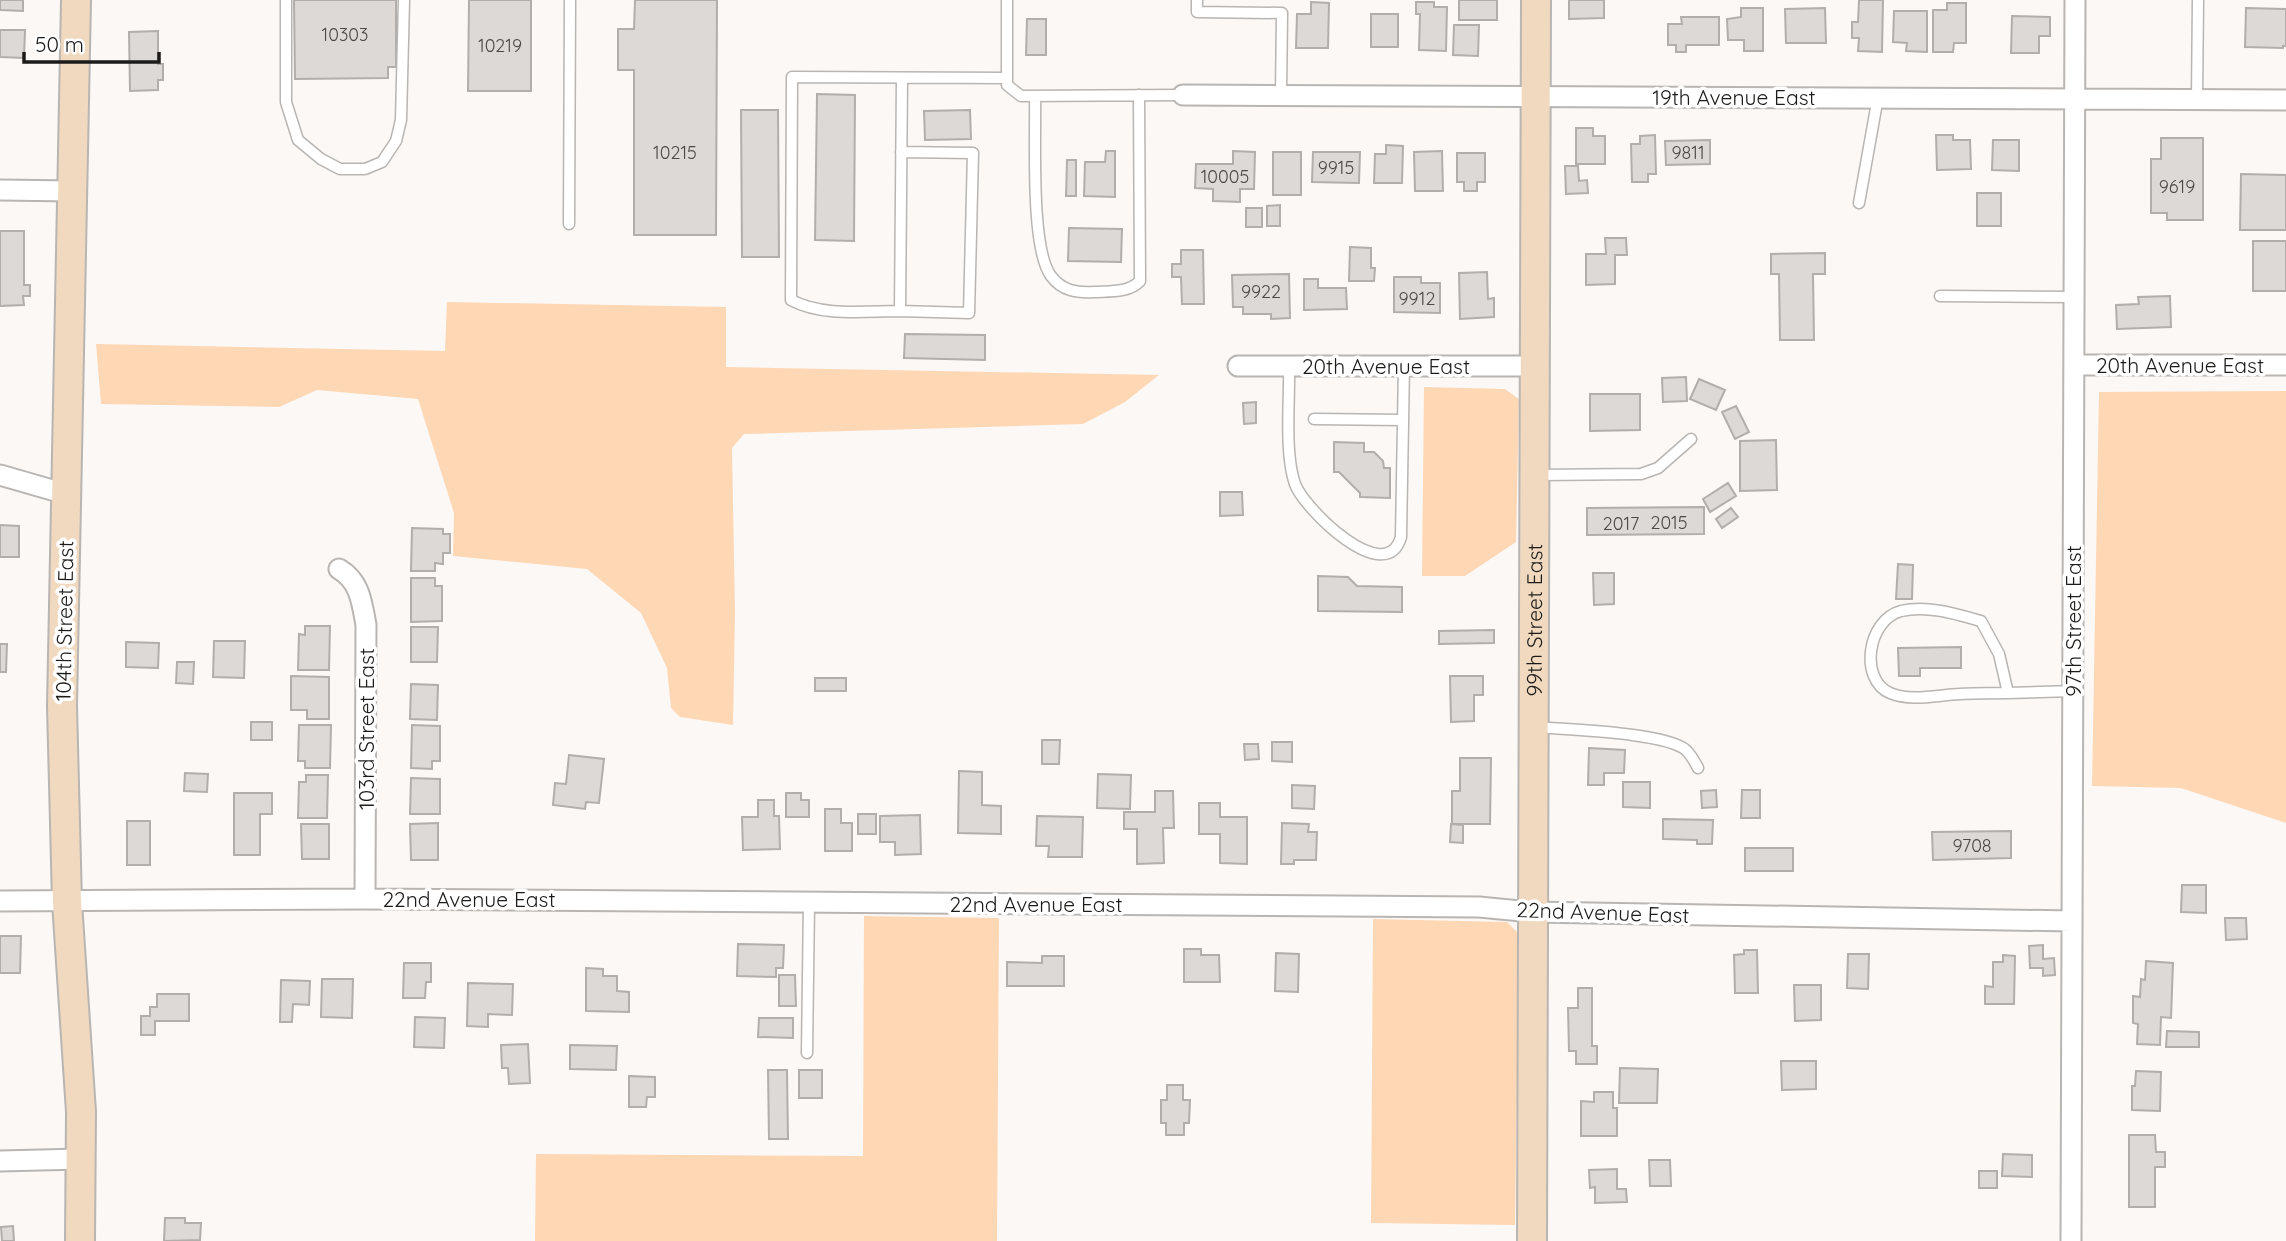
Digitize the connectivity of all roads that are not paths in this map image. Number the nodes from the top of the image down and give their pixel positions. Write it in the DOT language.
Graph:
graph roads {
  1 [pos="76,0"];
  2 [pos="286,0"];
  3 [pos="404,0"];
  4 [pos="570,0"];
  5 [pos="1007,0"];
  6 [pos="1197,0"];
  7 [pos="1536,0"];
  8 [pos="2075,0"];
  9 [pos="2198,0"];
  10 [pos="902,78"];
  11 [pos="1007,78"];
  12 [pos="1139,95"];
  13 [pos="1182,95"];
  14 [pos="1281,95"];
  15 [pos="1035,96"];
  16 [pos="1536,96"];
  17 [pos="1878,97"];
  18 [pos="2075,98"];
  19 [pos="2197,99"];
  20 [pos="2286,100"];
  21 [pos="901,152"];
  22 [pos="0,190"];
  23 [pos="73,191"];
  24 [pos="1859,203"];
  25 [pos="569,224"];
  26 [pos="1940,296"];
  27 [pos="2075,297"];
  28 [pos="900,311"];
  29 [pos="2075,365"];
  30 [pos="2286,365"];
  31 [pos="1238,366"];
  32 [pos="1289,366"];
  33 [pos="1404,366"];
  34 [pos="1534,366"];
  35 [pos="1314,419"];
  36 [pos="1403,420"];
  37 [pos="1691,439"];
  38 [pos="0,475"];
  39 [pos="1534,475"];
  40 [pos="66,494"];
  41 [pos="339,569"];
  42 [pos="2073,691"];
  43 [pos="2008,693"];
  44 [pos="1533,726"];
  45 [pos="1699,768"];
  46 [pos="365,898"];
  47 [pos="0,901"];
  48 [pos="67,902"];
  49 [pos="809,902"];
  50 [pos="1532,912"];
  51 [pos="2071,920"];
  52 [pos="807,1053"];
  53 [pos="81,1159"];
  54 [pos="0,1161"];
  55 [pos="80,1241"];
  56 [pos="1532,1241"];
  57 [pos="2071,1241"];
  1 -- 23 [label="street, 104th Street East"];
  2 -- 3 [label="lane"];
  4 -- 25 [label="lane"];
  5 -- 11 [label="lane"];
  6 -- 14 [label="lane"];
  7 -- 16 [label="street, 99th Street East"];
  8 -- 18 [label="street, 97th Street East"];
  9 -- 19 [label="lane"];
  10 -- 11 [label="lane"];
  10 -- 21 [label="lane"];
  10 -- 28 [label="lane"];
  11 -- 15 [label="lane"];
  12 -- 13 [label="lane"];
  12 -- 15 [label="lane"];
  12 -- 15 [label="lane"];
  13 -- 14 [label="street, 19th Avenue East"];
  14 -- 16 [label="street, 19th Avenue East"];
  16 -- 17 [label="street, 19th Avenue East"];
  16 -- 34 [label="street, 99th Street East"];
  17 -- 18 [label="street, 19th Avenue East"];
  17 -- 24 [label="lane"];
  18 -- 19 [label="street, 19th Avenue East"];
  18 -- 27 [label="street, 97th Street East"];
  19 -- 20 [label="street, 19th Avenue East"];
  21 -- 28 [label="lane"];
  21 -- 28 [label="lane"];
  22 -- 23 [label="street"];
  23 -- 40 [label="street, 104th Street East"];
  26 -- 27 [label="lane"];
  27 -- 29 [label="street, 97th Street East"];
  29 -- 30 [label="street, 20th Avenue East"];
  29 -- 42 [label="street, 97th Street East"];
  31 -- 32 [label="street, 20th Avenue East"];
  32 -- 33 [label="street, 20th Avenue East"];
  32 -- 36 [label="lane"];
  33 -- 34 [label="street, 20th Avenue East"];
  33 -- 36 [label="lane"];
  34 -- 39 [label="street, 99th Street East"];
  35 -- 36 [label="lane"];
  37 -- 39 [label="lane"];
  38 -- 40 [label="street"];
  39 -- 44 [label="street, 99th Street East"];
  40 -- 48 [label="street, 104th Street East"];
  41 -- 46 [label="street, 103rd Street East"];
  42 -- 43 [label="lane"];
  42 -- 51 [label="street, 97th Street East"];
  43 -- 43 [label="lane"];
  44 -- 45 [label="lane"];
  44 -- 50 [label="street, 99th Street East"];
  46 -- 48 [label="street, 22nd Avenue East"];
  46 -- 49 [label="street, 22nd Avenue East"];
  47 -- 48 [label="street, 22nd Avenue East"];
  48 -- 53 [label="street, 104th Street East"];
  49 -- 50 [label="street, 22nd Avenue East"];
  49 -- 52 [label="lane"];
  50 -- 51 [label="street, 22nd Avenue East"];
  50 -- 56 [label="street, 99th Street East"];
  51 -- 57 [label="street, 97th Street East"];
  53 -- 54 [label="street"];
  53 -- 55 [label="street, 104th Street East"];
}
